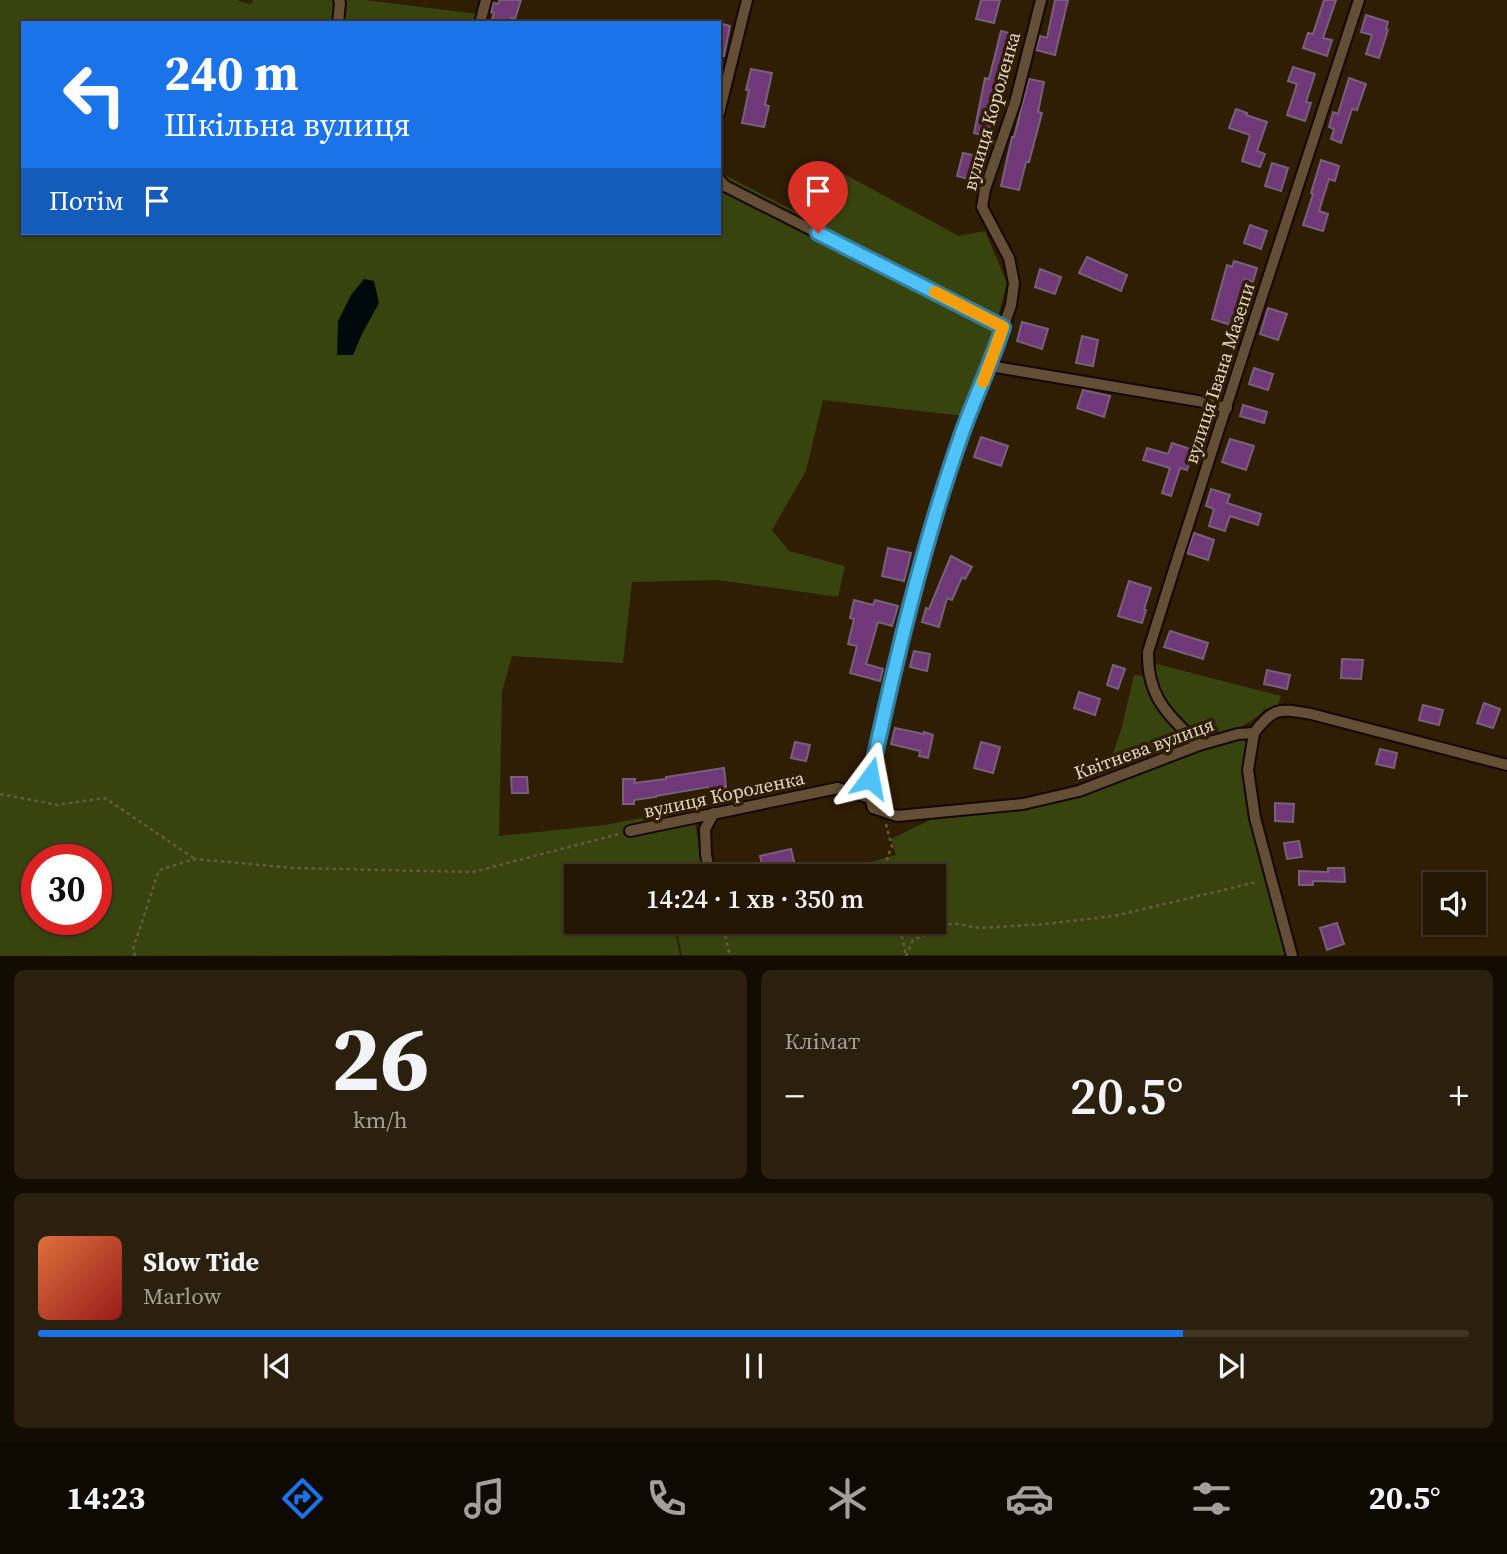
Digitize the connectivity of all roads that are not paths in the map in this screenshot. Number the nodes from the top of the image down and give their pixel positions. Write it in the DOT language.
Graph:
graph roads {
  1 [pos="339,0"];
  2 [pos="486,0"];
  3 [pos="747,0"];
  4 [pos="1041,0"];
  5 [pos="1359,0"];
  6 [pos="338,21"];
  7 [pos="481,21"];
  8 [pos="721,105"];
  9 [pos="721,181"];
  10 [pos="1003,327"];
  11 [pos="990,366"];
  12 [pos="1227,408"];
  13 [pos="1254,733"];
  14 [pos="1199,745"];
  15 [pos="1507,765"];
  16 [pos="871,803"];
  17 [pos="714,813"];
  18 [pos="630,831"];
  19 [pos="708,864"];
  20 [pos="1293,956"];
  1 -- 6 [label="street"];
  2 -- 7 [label="street"];
  3 -- 8 [label="street"];
  4 -- 10 [label="street, вулиця Короленка"];
  5 -- 12 [label="street, вулиця Івана Мазепи"];
  9 -- 10 [label="street"];
  10 -- 11 [label="street, вулиця Короленка"];
  11 -- 12 [label="street"];
  11 -- 16 [label="street, вулиця Короленка"];
  12 -- 14 [label="street, вулиця Івана Мазепи"];
  13 -- 14 [label="street, Квітнева вулиця"];
  13 -- 15 [label="street"];
  13 -- 20 [label="street"];
  14 -- 16 [label="street, Квітнева вулиця"];
  16 -- 17 [label="street, вулиця Короленка"];
  17 -- 18 [label="street, вулиця Короленка"];
  17 -- 19 [label="street"];
}
